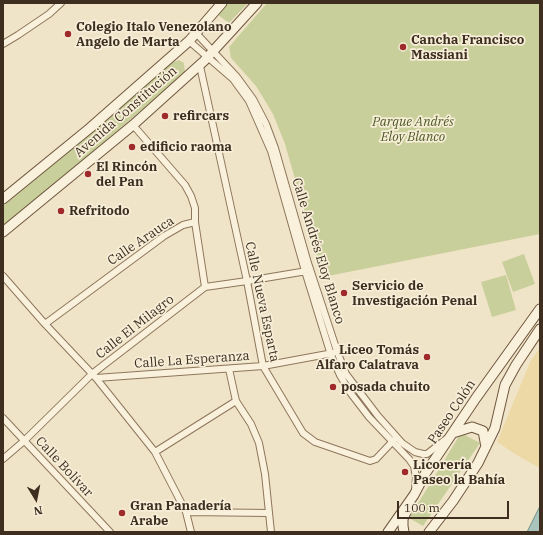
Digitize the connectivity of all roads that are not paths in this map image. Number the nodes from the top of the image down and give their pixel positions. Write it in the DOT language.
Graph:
graph roads {
  1 [pos="61,3"];
  2 [pos="222,3"];
  3 [pos="257,3"];
  4 [pos="196,33"];
  5 [pos="189,41"];
  6 [pos="3,44"];
  7 [pos="211,54"];
  8 [pos="200,66"];
  9 [pos="132,125"];
  10 [pos="3,199"];
  11 [pos="195,222"];
  12 [pos="3,232"];
  13 [pos="307,270"];
  14 [pos="3,276"];
  15 [pos="247,281"];
  16 [pos="205,287"];
  17 [pos="540,309"];
  18 [pos="45,324"];
  19 [pos="540,329"];
  20 [pos="334,353"];
  21 [pos="263,366"];
  22 [pos="229,369"];
  23 [pos="94,376"];
  24 [pos="236,401"];
  25 [pos="3,418"];
  26 [pos="453,432"];
  27 [pos="24,441"];
  28 [pos="393,441"];
  29 [pos="486,447"];
  30 [pos="155,452"];
  31 [pos="3,459"];
  32 [pos="414,495"];
  33 [pos="186,512"];
  34 [pos="269,513"];
  35 [pos="398,518"];
  36 [pos="109,532"];
  37 [pos="191,532"];
  38 [pos="271,532"];
  39 [pos="382,532"];
  40 [pos="388,532"];
  41 [pos="404,532"];
  42 [pos="428,532"];
  1 -- 6 [label="street"];
  2 -- 4 [label="main road, Avenida Constitución"];
  3 -- 7 [label="main road, Avenida Constitución"];
  4 -- 5 [label="main road, Avenida Constitución"];
  4 -- 7 [label="street, Calle Andrés Eloy Blanco"];
  5 -- 7 [label="street, Calle Andrés Eloy Blanco"];
  5 -- 10 [label="main road, Avenida Constitución"];
  7 -- 8 [label="main road, Avenida Constitución"];
  7 -- 13 [label="street, Calle Andrés Eloy Blanco"];
  8 -- 9 [label="main road, Avenida Constitución"];
  8 -- 15 [label="street, Calle Nueva Esparta"];
  9 -- 11 [label="street, Calle Arauca"];
  9 -- 12 [label="main road, Avenida Constitución"];
  11 -- 16 [label="street"];
  11 -- 18 [label="street, Calle Arauca"];
  13 -- 15 [label="street, Calle El Milagro"];
  13 -- 20 [label="street, Calle Andrés Eloy Blanco"];
  14 -- 18 [label="street"];
  15 -- 16 [label="street, Calle El Milagro"];
  15 -- 21 [label="street, Calle Nueva Esparta"];
  16 -- 23 [label="street, Calle El Milagro"];
  17 -- 26 [label="main road, Paseo Colón"];
  18 -- 23 [label="street"];
  19 -- 29 [label="main road"];
  20 -- 21 [label="street, Calle La Esperanza"];
  20 -- 26 [label="street, Calle Andrés Eloy Blanco"];
  20 -- 28 [label="street, Calle Andrés Eloy Blanco"];
  21 -- 22 [label="street, Calle La Esperanza"];
  21 -- 28 [label="street, Calle Nueva Esparta"];
  22 -- 23 [label="street, Calle La Esperanza"];
  22 -- 24 [label="street"];
  23 -- 27 [label="street, Calle El Milagro"];
  23 -- 30 [label="street"];
  24 -- 30 [label="street"];
  24 -- 34 [label="street"];
  25 -- 27 [label="street, Calle Bolívar"];
  26 -- 29 [label="main road"];
  26 -- 32 [label="main road, Paseo Colón"];
  27 -- 31 [label="street, Calle El Milagro"];
  27 -- 36 [label="street, Calle Bolívar"];
  28 -- 32 [label="street, Calle Andrés Eloy Blanco"];
  29 -- 42 [label="main road"];
  30 -- 33 [label="street"];
  32 -- 35 [label="main road, Paseo Colón"];
  32 -- 41 [label="main road"];
  33 -- 34 [label="street"];
  33 -- 37 [label="street"];
  34 -- 38 [label="street"];
  35 -- 39 [label="main road"];
  35 -- 40 [label="main road, Paseo Colón"];
}
